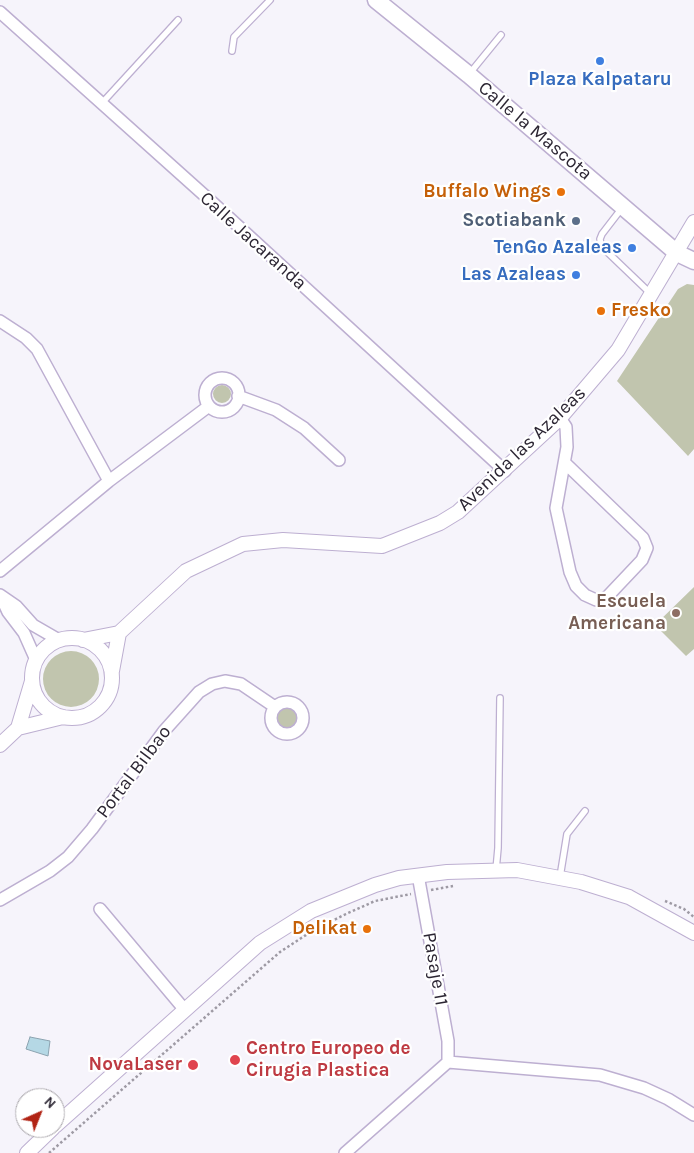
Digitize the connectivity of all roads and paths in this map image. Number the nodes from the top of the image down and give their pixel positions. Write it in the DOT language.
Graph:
graph roads {
  1 [pos="270,0"];
  2 [pos="376,0"];
  3 [pos="0,12"];
  4 [pos="178,20"];
  5 [pos="501,35"];
  6 [pos="232,51"];
  7 [pos="469,75"];
  8 [pos="102,103"];
  9 [pos="624,207"];
  10 [pos="694,222"];
  11 [pos="677,253"];
  12 [pos="694,260"];
  13 [pos="652,294"];
  14 [pos="0,321"];
  15 [pos="238,396"];
  16 [pos="209,406"];
  17 [pos="560,418"];
  18 [pos="339,460"];
  19 [pos="566,463"];
  20 [pos="505,471"];
  21 [pos="109,481"];
  22 [pos="0,571"];
  23 [pos="0,595"];
  24 [pos="118,633"];
  25 [pos="59,640"];
  26 [pos="83,640"];
  27 [pos="36,660"];
  28 [pos="112,672"];
  29 [pos="32,678"];
  30 [pos="500,698"];
  31 [pos="274,707"];
  32 [pos="64,717"];
  33 [pos="18,728"];
  34 [pos="0,745"];
  35 [pos="585,811"];
  36 [pos="496,870"];
  37 [pos="418,875"];
  38 [pos="560,877"];
  39 [pos="459,885"];
  40 [pos="421,892"];
  41 [pos="658,897"];
  42 [pos="0,900"];
  43 [pos="100,909"];
  44 [pos="694,917"];
  45 [pos="694,933"];
  46 [pos="184,1009"];
  47 [pos="448,1062"];
  48 [pos="694,1114"];
  49 [pos="65,1117"];
  50 [pos="43,1138"];
  51 [pos="27,1153"];
  52 [pos="49,1153"];
  53 [pos="345,1153"];
  1 -- 6 [label="lane"];
  2 -- 7 [label="main road, Calle la Mascota"];
  3 -- 8 [label="street, Calle Jacaranda"];
  4 -- 8 [label="lane"];
  5 -- 7 [label="lane"];
  7 -- 9 [label="main road, Calle la Mascota"];
  8 -- 20 [label="street, Calle Jacaranda"];
  9 -- 11 [label="main road, Calle la Mascota"];
  9 -- 13 [label="lane"];
  10 -- 11 [label="street, Avenida las Azaleas"];
  11 -- 12 [label="main road, Calle la Mascota"];
  11 -- 13 [label="street, Avenida las Azaleas"];
  13 -- 17 [label="street, Avenida las Azaleas"];
  14 -- 21 [label="street"];
  15 -- 16 [label="street"];
  15 -- 16 [label="street"];
  15 -- 18 [label="street"];
  16 -- 21 [label="street"];
  17 -- 19 [label="street"];
  17 -- 20 [label="street, Avenida las Azaleas"];
  19 -- 19 [label="street"];
  20 -- 24 [label="street, Avenida las Azaleas"];
  21 -- 22 [label="street"];
  23 -- 25 [label="street"];
  23 -- 27 [label="street"];
  24 -- 26 [label="street"];
  24 -- 28 [label="street"];
  25 -- 26 [label="street"];
  25 -- 27 [label="street"];
  26 -- 28 [label="street"];
  27 -- 29 [label="street"];
  28 -- 32 [label="street"];
  29 -- 32 [label="street"];
  29 -- 33 [label="street"];
  30 -- 36 [label="lane"];
  31 -- 42 [label="street, Portal Bilbao"];
  32 -- 33 [label="street"];
  33 -- 34 [label="street"];
  35 -- 38 [label="lane"];
  36 -- 37 [label="street"];
  36 -- 38 [label="street"];
  37 -- 40 [label="street, Pasaje 11"];
  37 -- 46 [label="street"];
  38 -- 45 [label="street"];
  39 -- 40 [label="path"];
  40 -- 47 [label="street, Pasaje 11"];
  40 -- 52 [label="path"];
  41 -- 44 [label="path"];
  43 -- 46 [label="street"];
  46 -- 49 [label="street"];
  47 -- 48 [label="street"];
  47 -- 53 [label="street"];
  50 -- 51 [label="street"];
}
